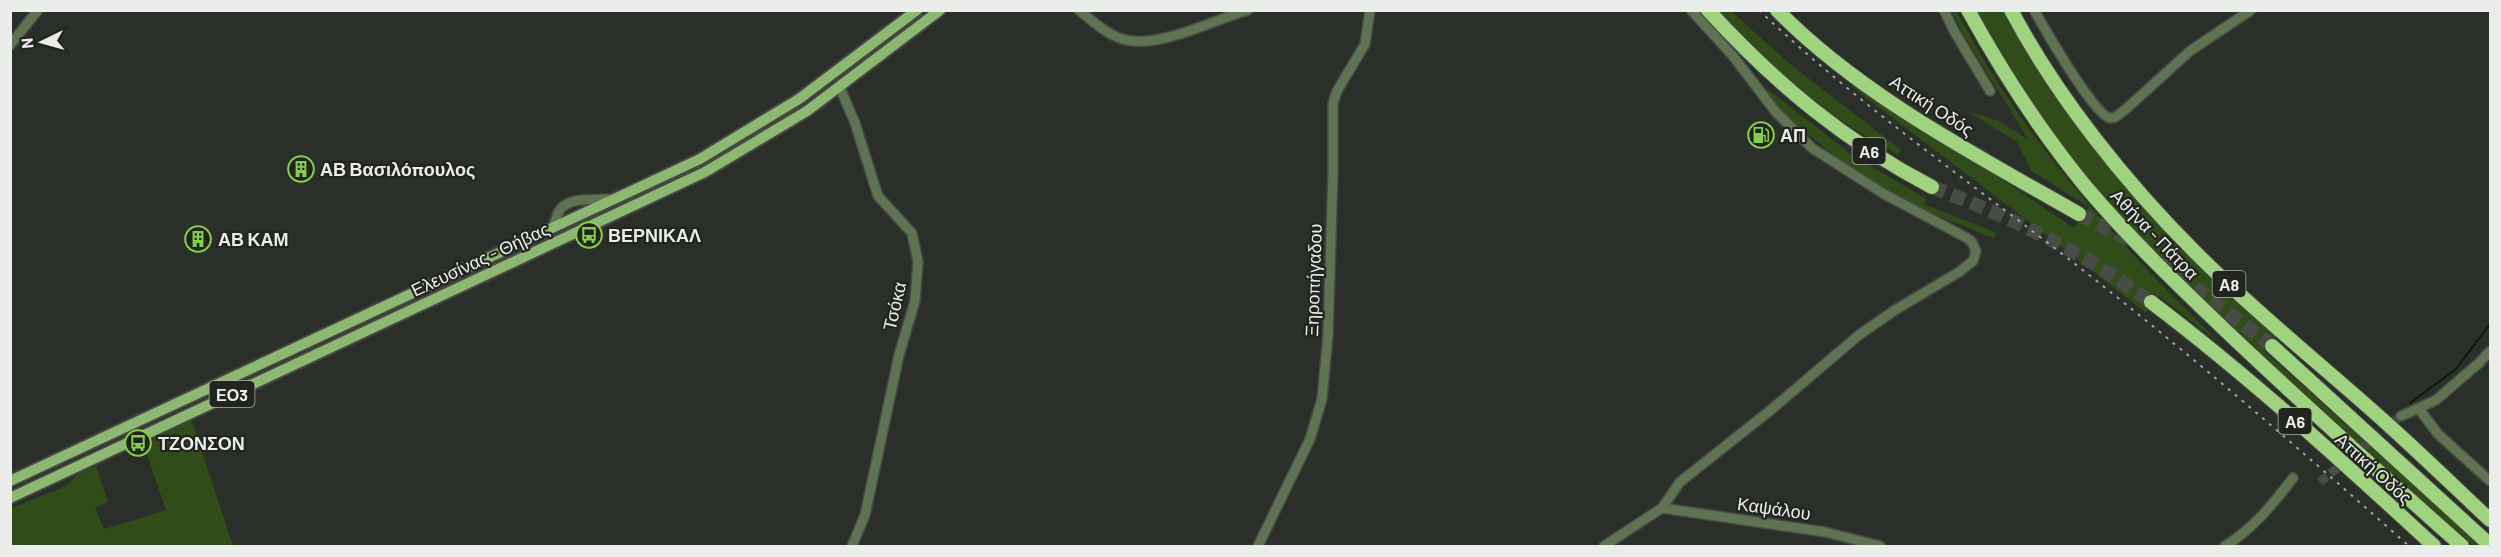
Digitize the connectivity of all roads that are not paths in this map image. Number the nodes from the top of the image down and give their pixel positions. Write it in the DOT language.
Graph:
graph roads {
  1 [pos="38,10"];
  2 [pos="917,10"];
  3 [pos="940,10"];
  4 [pos="1079,10"];
  5 [pos="1248,10"];
  6 [pos="1370,10"];
  7 [pos="1691,10"];
  8 [pos="1708,10"];
  9 [pos="1777,10"];
  10 [pos="1944,10"];
  11 [pos="1968,10"];
  12 [pos="2011,10"];
  13 [pos="2034,10"];
  14 [pos="2251,10"];
  15 [pos="10,45"];
  16 [pos="840,88"];
  17 [pos="1990,91"];
  18 [pos="1932,187"];
  19 [pos="2079,214"];
  20 [pos="2151,302"];
  21 [pos="2272,346"];
  22 [pos="2490,351"];
  23 [pos="2419,409"];
  24 [pos="2401,416"];
  25 [pos="2294,478"];
  26 [pos="10,481"];
  27 [pos="2490,481"];
  28 [pos="10,498"];
  29 [pos="1662,508"];
  30 [pos="2490,520"];
  31 [pos="2490,545"];
  32 [pos="852,546"];
  33 [pos="1258,546"];
  34 [pos="1604,546"];
  35 [pos="1880,546"];
  36 [pos="2225,546"];
  37 [pos="2434,546"];
  38 [pos="2462,546"];
  1 -- 15 [label="street"];
  2 -- 26 [label="main road, Ελευσίνας - Θήβας / ΕΟ3"];
  3 -- 16 [label="main road, Ελευσίνας - Θήβας / ΕΟ3"];
  4 -- 5 [label="street"];
  6 -- 33 [label="street, Ξηροπήγαδου"];
  7 -- 29 [label="street"];
  8 -- 18 [label="highway, Α6"];
  9 -- 19 [label="highway, Αττική Οδός"];
  10 -- 17 [label="street"];
  11 -- 38 [label="highway, Αθήνα - Πάτρα / Α8"];
  12 -- 30 [label="highway, Αθήνα - Πάτρα / Α8"];
  13 -- 14 [label="street"];
  16 -- 28 [label="main road, Ελευσίνας - Θήβας / ΕΟ3"];
  16 -- 32 [label="street, Τσόκα"];
  20 -- 37 [label="highway, Αττική Οδός / Α6"];
  21 -- 31 [label="highway, Αττική Οδός / Α6"];
  22 -- 23 [label="street"];
  23 -- 24 [label="street"];
  23 -- 27 [label="street"];
  25 -- 36 [label="street"];
  29 -- 34 [label="street"];
  29 -- 35 [label="street, Καψάλου"];
}
